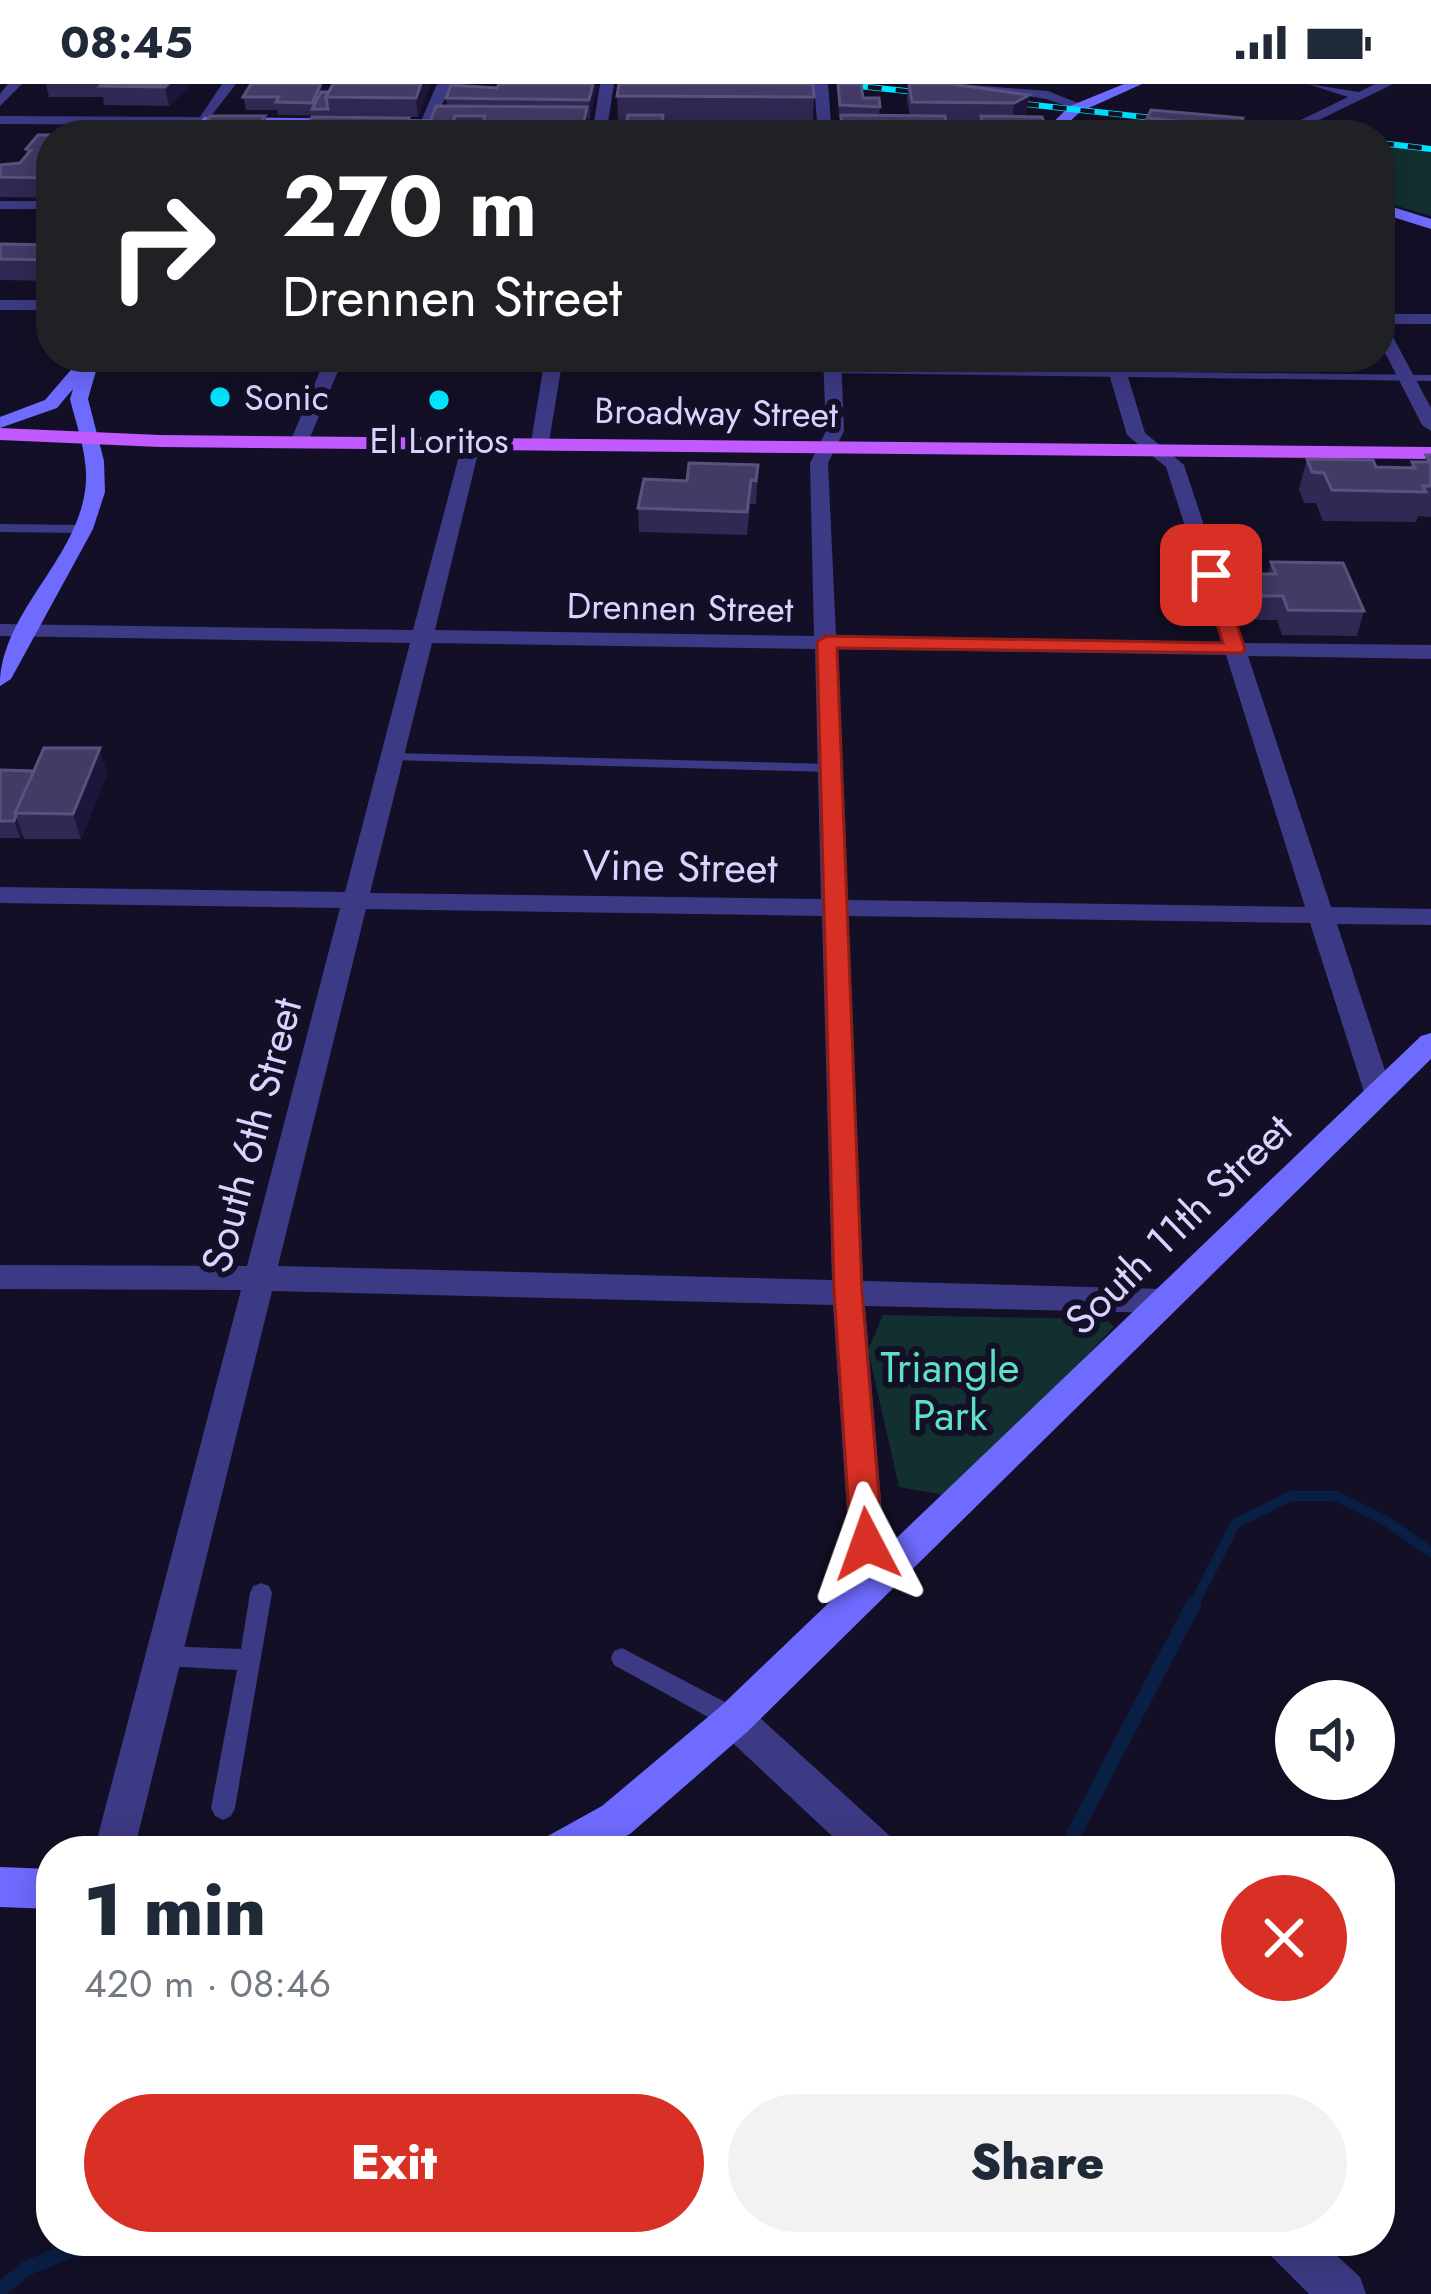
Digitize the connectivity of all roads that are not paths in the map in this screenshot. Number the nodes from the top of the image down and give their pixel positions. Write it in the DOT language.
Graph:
graph roads {
  1 [pos="15,84"];
  2 [pos="229,84"];
  3 [pos="444,84"];
  4 [pos="607,84"];
  5 [pos="821,84"];
  6 [pos="965,84"];
  7 [pos="1135,84"];
  8 [pos="1315,84"];
  9 [pos="1385,84"];
  10 [pos="1360,95"];
  11 [pos="0,101"];
  12 [pos="1077,109"];
  13 [pos="0,119"];
  14 [pos="205,120"];
  15 [pos="429,120"];
  16 [pos="602,120"];
  17 [pos="824,120"];
  18 [pos="1066,120"];
  19 [pos="1097,120"];
  20 [pos="1308,120"];
  21 [pos="36,121"];
  22 [pos="0,205"];
  23 [pos="36,206"];
  24 [pos="1395,213"];
  25 [pos="1431,224"];
  26 [pos="0,305"];
  27 [pos="36,305"];
  28 [pos="1431,320"];
  29 [pos="1395,322"];
  30 [pos="1395,356"];
  31 [pos="78,372"];
  32 [pos="86,372"];
  33 [pos="328,372"];
  34 [pos="552,372"];
  35 [pos="833,372"];
  36 [pos="1117,372"];
  37 [pos="1260,372"];
  38 [pos="1405,378"];
  39 [pos="1431,378"];
  40 [pos="0,423"];
  41 [pos="1431,425"];
  42 [pos="0,434"];
  43 [pos="88,437"];
  44 [pos="472,441"];
  45 [pos="298,442"];
  46 [pos="540,442"];
  47 [pos="827,446"];
  48 [pos="1154,450"];
  49 [pos="1431,453"];
  50 [pos="0,528"];
  51 [pos="83,529"];
  52 [pos="0,630"];
  53 [pos="27,630"];
  54 [pos="427,636"];
  55 [pos="826,642"];
  56 [pos="1235,649"];
  57 [pos="1431,652"];
  58 [pos="0,679"];
  59 [pos="394,757"];
  60 [pos="831,768"];
  61 [pos="0,895"];
  62 [pos="356,901"];
  63 [pos="837,908"];
  64 [pos="1320,914"];
  65 [pos="1431,917"];
  66 [pos="1427,1053"];
  67 [pos="1378,1092"];
  68 [pos="0,1277"];
  69 [pos="258,1278"];
  70 [pos="848,1291"];
  71 [pos="1164,1301"];
  72 [pos="870,1586"];
  73 [pos="261,1593"];
  74 [pos="163,1656"];
  75 [pos="622,1658"];
  76 [pos="250,1660"];
  77 [pos="734,1719"];
  78 [pos="223,1808"];
  79 [pos="118,1836"];
  80 [pos="587,1836"];
  81 [pos="861,1836"];
  82 [pos="0,1887"];
  83 [pos="36,1888"];
  84 [pos="1304,2256"];
  85 [pos="1343,2294"];
  1 -- 11 [label="street"];
  2 -- 14 [label="street"];
  3 -- 15 [label="street"];
  4 -- 16 [label="street"];
  5 -- 17 [label="street"];
  6 -- 12 [label="street"];
  7 -- 12 [label="street"];
  8 -- 10 [label="street"];
  9 -- 10 [label="street"];
  10 -- 20 [label="street"];
  12 -- 18 [label="street"];
  12 -- 19 [label="street"];
  13 -- 21 [label="street"];
  22 -- 23 [label="street"];
  24 -- 25 [label="street"];
  26 -- 27 [label="street"];
  28 -- 29 [label="street"];
  30 -- 38 [label="street"];
  31 -- 40 [label="street"];
  32 -- 43 [label="street"];
  33 -- 45 [label="street"];
  34 -- 46 [label="street"];
  35 -- 47 [label="street"];
  36 -- 48 [label="street"];
  37 -- 38 [label="lane"];
  38 -- 39 [label="lane"];
  38 -- 41 [label="street"];
  42 -- 43 [label="main road, Broadway Street"];
  43 -- 45 [label="main road, Broadway Street"];
  43 -- 51 [label="street"];
  44 -- 45 [label="main road, Broadway Street"];
  44 -- 46 [label="main road, Broadway Street"];
  44 -- 54 [label="street, South 6th Street"];
  46 -- 47 [label="main road, Broadway Street"];
  47 -- 48 [label="main road, Broadway Street"];
  47 -- 55 [label="street"];
  48 -- 49 [label="main road, Broadway Street"];
  48 -- 56 [label="street"];
  50 -- 51 [label="lane"];
  51 -- 53 [label="street"];
  52 -- 53 [label="street, Drennen Street"];
  53 -- 54 [label="street, Drennen Street"];
  53 -- 58 [label="street"];
  54 -- 55 [label="street, Drennen Street"];
  54 -- 59 [label="street, South 6th Street"];
  55 -- 56 [label="street, Drennen Street"];
  55 -- 60 [label="street"];
  56 -- 57 [label="street, Drennen Street"];
  56 -- 64 [label="street"];
  59 -- 60 [label="lane"];
  59 -- 62 [label="street, South 6th Street"];
  60 -- 63 [label="street"];
  61 -- 62 [label="street, Vine Street"];
  62 -- 63 [label="street, Vine Street"];
  62 -- 69 [label="street, South 6th Street"];
  63 -- 64 [label="street, Vine Street"];
  63 -- 70 [label="street"];
  64 -- 65 [label="street, Vine Street"];
  64 -- 67 [label="street"];
  66 -- 67 [label="street, South 11th Street"];
  67 -- 71 [label="street, South 11th Street"];
  68 -- 69 [label="street"];
  69 -- 70 [label="street"];
  69 -- 74 [label="street, South 6th Street"];
  70 -- 71 [label="street"];
  70 -- 72 [label="street"];
  71 -- 72 [label="street, South 11th Street"];
  72 -- 77 [label="street, South 11th Street"];
  73 -- 76 [label="lane"];
  74 -- 76 [label="lane"];
  74 -- 79 [label="street, South 6th Street"];
  75 -- 77 [label="lane"];
  76 -- 78 [label="lane"];
  77 -- 80 [label="street, South 11th Street"];
  77 -- 81 [label="street"];
  82 -- 83 [label="street"];
  84 -- 85 [label="street"];
}
